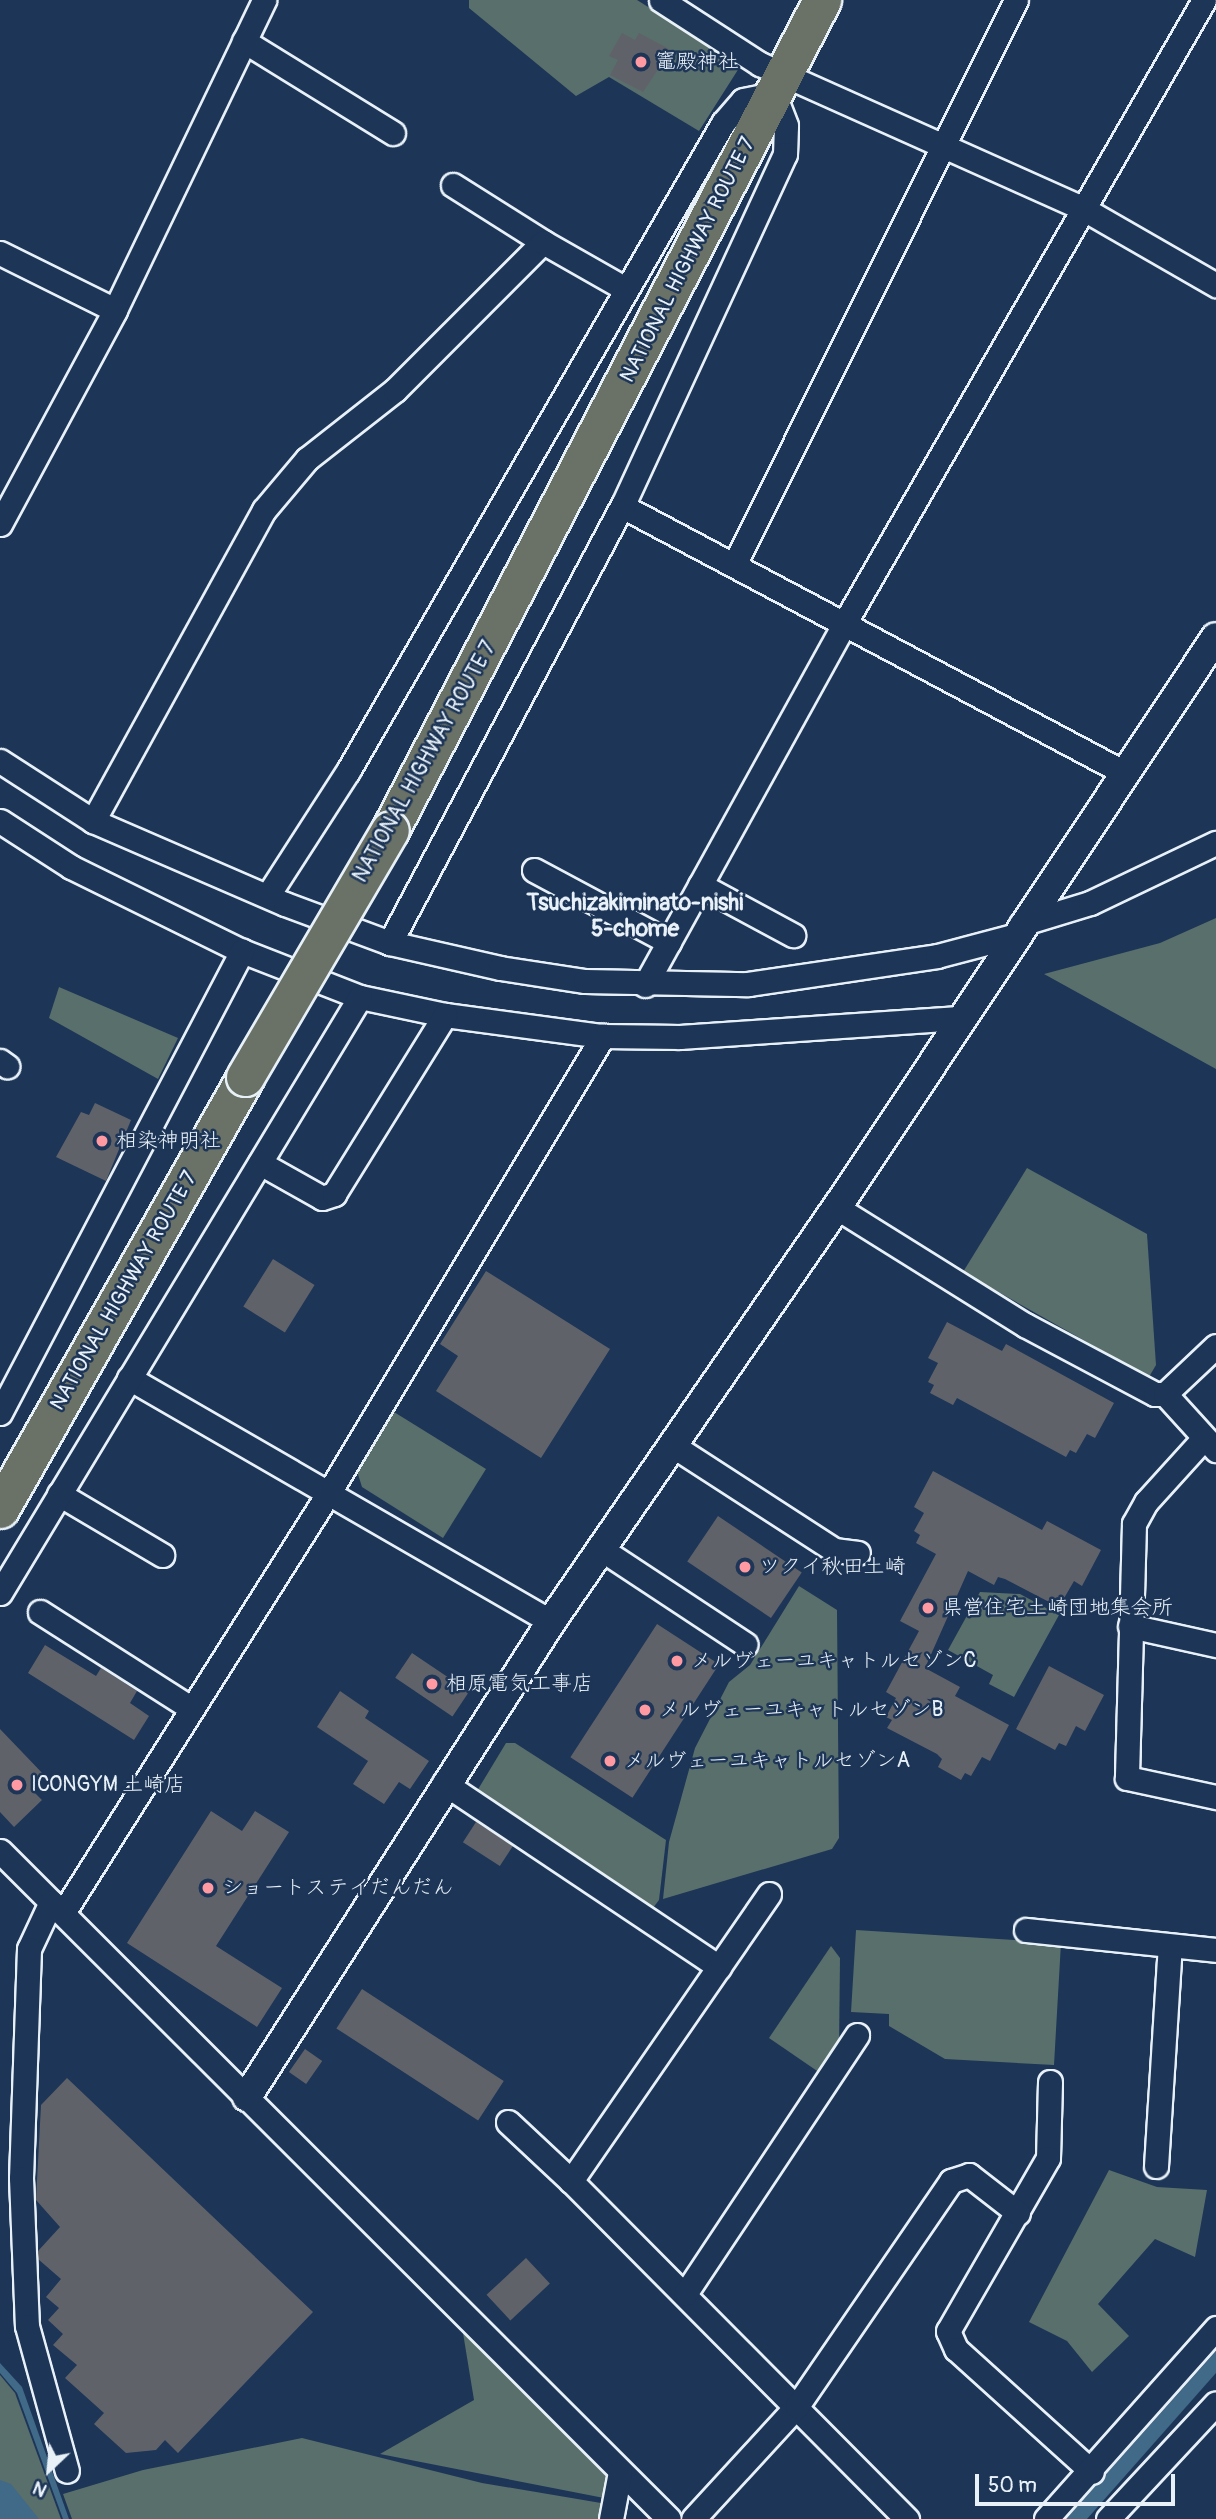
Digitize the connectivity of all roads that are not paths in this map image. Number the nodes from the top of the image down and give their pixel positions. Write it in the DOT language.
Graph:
graph roads {
  1 [pos="264,0"];
  2 [pos="661,0"];
  3 [pos="822,0"];
  4 [pos="1016,0"];
  5 [pos="1205,0"];
  6 [pos="244,41"];
  7 [pos="779,84"];
  8 [pos="394,133"];
  9 [pos="943,147"];
  10 [pos="453,185"];
  11 [pos="1082,208"];
  12 [pos="542,242"];
  13 [pos="0,253"];
  14 [pos="1216,285"];
  15 [pos="624,288"];
  16 [pos="115,310"];
  17 [pos="622,506"];
  18 [pos="0,524"];
  19 [pos="734,565"];
  20 [pos="844,624"];
  21 [pos="1216,637"];
  22 [pos="0,761"];
  23 [pos="1123,772"];
  24 [pos="0,821"];
  25 [pos="93,821"];
  26 [pos="1216,843"];
  27 [pos="534,870"];
  28 [pos="700,885"];
  29 [pos="268,895"];
  30 [pos="1017,930"];
  31 [pos="793,935"];
  32 [pos="669,942"];
  33 [pos="390,943"];
  34 [pos="242,951"];
  35 [pos="645,985"];
  36 [pos="360,997"];
  37 [pos="445,1014"];
  38 [pos="962,1018"];
  39 [pos="603,1036"];
  40 [pos="260,1163"];
  41 [pos="836,1208"];
  42 [pos="1216,1346"];
  43 [pos="129,1378"];
  44 [pos="1166,1394"];
  45 [pos="0,1413"];
  46 [pos="1210,1444"];
  47 [pos="672,1445"];
  48 [pos="330,1491"];
  49 [pos="59,1494"];
  50 [pos="0,1509"];
  51 [pos="601,1549"];
  52 [pos="858,1553"];
  53 [pos="162,1555"];
  54 [pos="0,1593"];
  55 [pos="40,1612"];
  56 [pos="551,1622"];
  57 [pos="1130,1626"];
  58 [pos="746,1644"];
  59 [pos="1216,1646"];
  60 [pos="192,1709"];
  61 [pos="444,1783"];
  62 [pos="1216,1797"];
  63 [pos="0,1851"];
  64 [pos="769,1894"];
  65 [pos="57,1907"];
  66 [pos="1027,1930"];
  67 [pos="1170,1946"];
  68 [pos="1216,1951"];
  69 [pos="719,1967"];
  70 [pos="857,2035"];
  71 [pos="1050,2082"];
  72 [pos="247,2097"];
  73 [pos="508,2122"];
  74 [pos="1156,2166"];
  75 [pos="571,2181"];
  76 [pos="1017,2213"];
  77 [pos="685,2294"];
  78 [pos="1216,2328"];
  79 [pos="1216,2403"];
  80 [pos="797,2406"];
  81 [pos="1205,2431"];
  82 [pos="67,2471"];
  83 [pos="620,2472"];
  84 [pos="1092,2472"];
  85 [pos="611,2519"];
  86 [pos="668,2519"];
  87 [pos="693,2519"];
  88 [pos="907,2519"];
  89 [pos="1046,2519"];
  90 [pos="1108,2519"];
  1 -- 6 [label="street"];
  2 -- 7 [label="street"];
  3 -- 7 [label="highway, NATIONAL HIGHWAY ROUTE 7"];
  4 -- 9 [label="street"];
  5 -- 11 [label="street"];
  6 -- 8 [label="street"];
  6 -- 16 [label="street"];
  7 -- 9 [label="street"];
  7 -- 15 [label="street"];
  7 -- 17 [label="street"];
  7 -- 50 [label="highway, NATIONAL HIGHWAY ROUTE 7, bridge"];
  9 -- 11 [label="street"];
  9 -- 19 [label="street"];
  10 -- 12 [label="street"];
  11 -- 14 [label="street"];
  11 -- 20 [label="street"];
  12 -- 15 [label="street"];
  12 -- 25 [label="street"];
  13 -- 16 [label="street"];
  15 -- 29 [label="street"];
  16 -- 18 [label="street"];
  17 -- 19 [label="street"];
  17 -- 33 [label="street"];
  19 -- 20 [label="street"];
  20 -- 23 [label="street"];
  20 -- 28 [label="street"];
  21 -- 23 [label="street"];
  22 -- 25 [label="street"];
  23 -- 30 [label="street"];
  24 -- 34 [label="street"];
  25 -- 29 [label="street"];
  26 -- 30 [label="street"];
  27 -- 32 [label="street"];
  28 -- 31 [label="street"];
  28 -- 32 [label="street"];
  29 -- 33 [label="street"];
  30 -- 35 [label="street"];
  30 -- 38 [label="street"];
  32 -- 35 [label="street"];
  33 -- 35 [label="street"];
  34 -- 36 [label="street"];
  34 -- 45 [label="street"];
  36 -- 37 [label="street"];
  36 -- 40 [label="street"];
  37 -- 39 [label="street"];
  37 -- 40 [label="street"];
  38 -- 39 [label="street"];
  38 -- 41 [label="street"];
  39 -- 48 [label="street"];
  40 -- 43 [label="street"];
  41 -- 44 [label="street"];
  41 -- 47 [label="street"];
  42 -- 44 [label="street"];
  43 -- 48 [label="street"];
  43 -- 49 [label="street"];
  44 -- 46 [label="street"];
  46 -- 57 [label="street"];
  47 -- 51 [label="street"];
  47 -- 52 [label="street"];
  48 -- 56 [label="street"];
  48 -- 60 [label="street"];
  49 -- 53 [label="street"];
  49 -- 54 [label="street"];
  51 -- 56 [label="street"];
  51 -- 58 [label="street"];
  55 -- 60 [label="street"];
  56 -- 61 [label="street"];
  57 -- 59 [label="street"];
  57 -- 62 [label="street"];
  60 -- 65 [label="street"];
  61 -- 69 [label="street"];
  61 -- 72 [label="street"];
  63 -- 65 [label="street"];
  64 -- 69 [label="street"];
  65 -- 72 [label="street"];
  65 -- 82 [label="street"];
  66 -- 67 [label="street"];
  67 -- 68 [label="street"];
  67 -- 74 [label="street"];
  69 -- 75 [label="street"];
  70 -- 77 [label="street"];
  71 -- 76 [label="street"];
  72 -- 83 [label="street"];
  73 -- 75 [label="street"];
  75 -- 77 [label="street"];
  76 -- 80 [label="street"];
  76 -- 84 [label="street"];
  77 -- 80 [label="street"];
  78 -- 84 [label="street"];
  79 -- 81 [label="street"];
  80 -- 87 [label="street"];
  80 -- 88 [label="street"];
  81 -- 90 [label="street"];
  83 -- 85 [label="street"];
  83 -- 86 [label="street"];
  84 -- 89 [label="street"];
}
